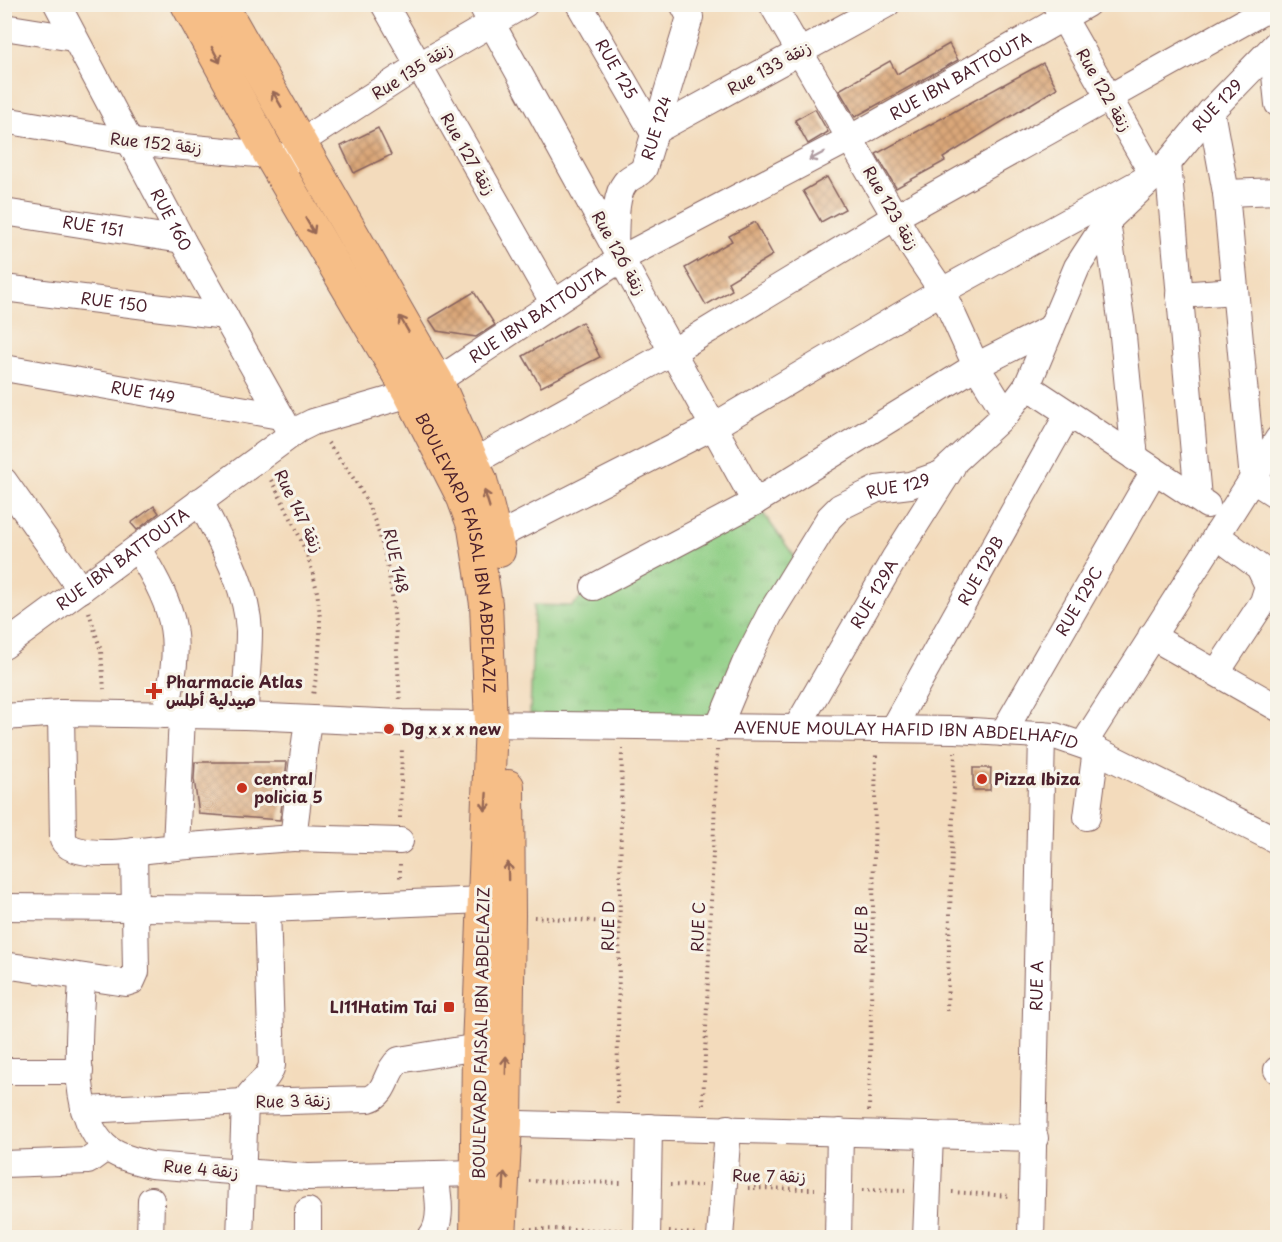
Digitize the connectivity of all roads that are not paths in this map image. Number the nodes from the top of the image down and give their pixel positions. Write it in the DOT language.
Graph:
graph roads {
  1 [pos="57,4"];
  2 [pos="187,4"];
  3 [pos="221,4"];
  4 [pos="384,4"];
  5 [pos="525,4"];
  6 [pos="579,4"];
  7 [pos="772,4"];
  8 [pos="887,4"];
  9 [pos="1088,4"];
  10 [pos="694,8"];
  11 [pos="1060,12"];
  12 [pos="1262,12"];
  13 [pos="486,14"];
  14 [pos="4,27"];
  15 [pos="73,38"];
  16 [pos="799,51"];
  17 [pos="1274,58"];
  18 [pos="418,66"];
  19 [pos="1110,96"];
  20 [pos="1278,104"];
  21 [pos="1210,111"];
  22 [pos="4,120"];
  23 [pos="653,132"];
  24 [pos="851,138"];
  25 [pos="132,142"];
  26 [pos="305,150"];
  27 [pos="269,154"];
  28 [pos="1160,169"];
  29 [pos="1278,190"];
  30 [pos="1226,193"];
  31 [pos="4,212"];
  32 [pos="895,217"];
  33 [pos="1107,220"];
  34 [pos="182,240"];
  35 [pos="618,252"];
  36 [pos="4,288"];
  37 [pos="942,291"];
  38 [pos="1235,291"];
  39 [pos="1179,295"];
  40 [pos="553,302"];
  41 [pos="225,316"];
  42 [pos="1051,328"];
  43 [pos="672,352"];
  44 [pos="976,366"];
  45 [pos="4,368"];
  46 [pos="1027,386"];
  47 [pos="424,387"];
  48 [pos="1006,414"];
  49 [pos="1068,414"];
  50 [pos="295,424"];
  51 [pos="714,426"];
  52 [pos="1278,439"];
  53 [pos="473,462"];
  54 [pos="955,462"];
  55 [pos="1145,464"];
  56 [pos="1253,480"];
  57 [pos="6,487"];
  58 [pos="1278,496"];
  59 [pos="1198,498"];
  60 [pos="200,501"];
  61 [pos="755,502"];
  62 [pos="1221,527"];
  63 [pos="498,536"];
  64 [pos="138,549"];
  65 [pos="594,588"];
  66 [pos="81,590"];
  67 [pos="1151,636"];
  68 [pos="4,646"];
  69 [pos="1217,672"];
  70 [pos="1278,708"];
  71 [pos="61,713"];
  72 [pos="174,715"];
  73 [pos="245,716"];
  74 [pos="4,717"];
  75 [pos="308,719"];
  76 [pos="501,723"];
  77 [pos="797,727"];
  78 [pos="718,728"];
  79 [pos="885,728"];
  80 [pos="1003,733"];
  81 [pos="1042,735"];
  82 [pos="1089,748"];
  83 [pos="1087,817"];
  84 [pos="293,838"];
  85 [pos="400,841"];
  86 [pos="1278,841"];
  87 [pos="176,847"];
  88 [pos="134,851"];
  89 [pos="4,907"];
  90 [pos="136,908"];
  91 [pos="496,908"];
  92 [pos="267,909"];
  93 [pos="4,965"];
  94 [pos="82,977"];
  95 [pos="478,1047"];
  96 [pos="4,1071"];
  97 [pos="80,1071"];
  98 [pos="245,1101"];
  99 [pos="84,1110"];
  100 [pos="492,1123"];
  101 [pos="649,1127"];
  102 [pos="728,1128"];
  103 [pos="840,1132"];
  104 [pos="930,1135"];
  105 [pos="1035,1138"];
  106 [pos="106,1148"];
  107 [pos="4,1164"];
  108 [pos="241,1173"];
  109 [pos="435,1175"];
  110 [pos="491,1177"];
  111 [pos="151,1200"];
  112 [pos="308,1211"];
  113 [pos="150,1238"];
  114 [pos="240,1238"];
  115 [pos="308,1238"];
  116 [pos="430,1238"];
  117 [pos="476,1238"];
  118 [pos="500,1238"];
  119 [pos="646,1238"];
  120 [pos="720,1238"];
  121 [pos="838,1238"];
  122 [pos="926,1238"];
  123 [pos="1031,1238"];
  1 -- 15 [label="street, RUE 160"];
  2 -- 27 [label="main road, BOULEVARD FAISAL IBN ABDELAZIZ, one-way"];
  26 -- 3 [label="main road, BOULEVARD FAISAL IBN ABDELAZIZ, one-way"];
  4 -- 18 [label="street, Rue 127 زنقة"];
  5 -- 13 [label="street, Rue 135 زنقة"];
  6 -- 23 [label="street, RUE 125"];
  7 -- 16 [label="street, Rue 123 زنقة"];
  8 -- 16 [label="street, Rue 133 زنقة"];
  9 -- 11 [label="street, RUE IBN BATTOUTA"];
  10 -- 23 [label="street, RUE 124"];
  11 -- 19 [label="street, Rue 122 زنقة"];
  11 -- 24 [label="street, RUE IBN BATTOUTA"];
  12 -- 19 [label="street"];
  13 -- 18 [label="street, Rue 135 زنقة"];
  13 -- 35 [label="street, Rue 126 زنقة"];
  14 -- 15 [label="street"];
  15 -- 25 [label="street, RUE 160"];
  16 -- 23 [label="street, Rue 133 زنقة"];
  16 -- 24 [label="street, Rue 123 زنقة"];
  17 -- 20 [label="street"];
  17 -- 21 [label="street, RUE 129"];
  18 -- 26 [label="street, Rue 135 زنقة"];
  18 -- 40 [label="street, Rue 127 زنقة"];
  19 -- 28 [label="street, Rue 122 زنقة"];
  19 -- 32 [label="street"];
  21 -- 28 [label="street, RUE 129"];
  21 -- 30 [label="street"];
  22 -- 25 [label="street, Rue 152 زنقة"];
  23 -- 35 [label="street, RUE 124"];
  24 -- 32 [label="street, Rue 123 زنقة"];
  24 -- 35 [label="street, RUE IBN BATTOUTA, one-way"];
  25 -- 27 [label="street, Rue 152 زنقة"];
  25 -- 34 [label="street, RUE 160"];
  26 -- 27 [label="street, Rue 152 زنقة"];
  47 -- 26 [label="main road, BOULEVARD FAISAL IBN ABDELAZIZ, one-way"];
  27 -- 47 [label="main road, BOULEVARD FAISAL IBN ABDELAZIZ, one-way"];
  28 -- 33 [label="street, RUE 129"];
  28 -- 37 [label="street"];
  28 -- 39 [label="street"];
  29 -- 30 [label="street"];
  30 -- 38 [label="street"];
  31 -- 34 [label="street, RUE 151"];
  32 -- 37 [label="street, Rue 123 زنقة"];
  32 -- 43 [label="street"];
  33 -- 42 [label="street, RUE 129"];
  33 -- 55 [label="street"];
  34 -- 41 [label="street, RUE 160"];
  35 -- 40 [label="street, RUE IBN BATTOUTA"];
  35 -- 43 [label="street, Rue 126 زنقة"];
  36 -- 41 [label="street, RUE 150"];
  37 -- 44 [label="street, Rue 123 زنقة"];
  37 -- 51 [label="street"];
  38 -- 39 [label="street"];
  38 -- 56 [label="street"];
  39 -- 59 [label="street"];
  40 -- 47 [label="street, RUE IBN BATTOUTA"];
  41 -- 50 [label="street, RUE 160"];
  42 -- 44 [label="street"];
  42 -- 46 [label="street, RUE 129"];
  43 -- 51 [label="street, Rue 126 زنقة"];
  43 -- 53 [label="street"];
  44 -- 48 [label="street, Rue 123 زنقة"];
  44 -- 61 [label="street"];
  45 -- 50 [label="street, RUE 149"];
  46 -- 48 [label="street, RUE 129"];
  46 -- 49 [label="street"];
  47 -- 50 [label="street, RUE IBN BATTOUTA"];
  47 -- 53 [label="main road, BOULEVARD FAISAL IBN ABDELAZIZ"];
  47 -- 76 [label="main road, BOULEVARD FAISAL IBN ABDELAZIZ"];
  48 -- 54 [label="street, RUE 129"];
  49 -- 55 [label="street"];
  49 -- 79 [label="street, RUE 129B"];
  50 -- 60 [label="street, RUE IBN BATTOUTA"];
  51 -- 61 [label="street, Rue 126 زنقة"];
  51 -- 63 [label="street"];
  52 -- 56 [label="street"];
  63 -- 53 [label="main road, BOULEVARD FAISAL IBN ABDELAZIZ, one-way"];
  54 -- 77 [label="street, RUE 129A"];
  54 -- 78 [label="street, RUE 129"];
  55 -- 59 [label="street"];
  55 -- 80 [label="street, RUE 129C"];
  56 -- 58 [label="street"];
  56 -- 62 [label="street"];
  57 -- 66 [label="street"];
  59 -- 62 [label="street"];
  60 -- 64 [label="street, RUE IBN BATTOUTA"];
  60 -- 73 [label="street"];
  61 -- 65 [label="street"];
  62 -- 67 [label="street"];
  62 -- 69 [label="street"];
  63 -- 76 [label="main road, BOULEVARD FAISAL IBN ABDELAZIZ"];
  64 -- 66 [label="street, RUE IBN BATTOUTA"];
  64 -- 72 [label="street"];
  66 -- 68 [label="street, RUE IBN BATTOUTA"];
  67 -- 69 [label="street"];
  67 -- 82 [label="street"];
  69 -- 70 [label="street"];
  71 -- 72 [label="street, AVENUE MOULAY HAFID IBN ABDELHAFID"];
  71 -- 74 [label="street, AVENUE MOULAY HAFID IBN ABDELHAFID"];
  71 -- 88 [label="street"];
  72 -- 73 [label="street, AVENUE MOULAY HAFID IBN ABDELHAFID"];
  72 -- 87 [label="street"];
  73 -- 75 [label="street, AVENUE MOULAY HAFID IBN ABDELHAFID"];
  75 -- 76 [label="street, AVENUE MOULAY HAFID IBN ABDELHAFID"];
  75 -- 84 [label="street"];
  76 -- 78 [label="street, AVENUE MOULAY HAFID IBN ABDELHAFID"];
  76 -- 91 [label="main road, BOULEVARD FAISAL IBN ABDELAZIZ"];
  77 -- 78 [label="street, AVENUE MOULAY HAFID IBN ABDELHAFID"];
  77 -- 79 [label="street, AVENUE MOULAY HAFID IBN ABDELHAFID"];
  79 -- 80 [label="street, AVENUE MOULAY HAFID IBN ABDELHAFID"];
  80 -- 81 [label="street, AVENUE MOULAY HAFID IBN ABDELHAFID"];
  81 -- 82 [label="street, AVENUE MOULAY HAFID IBN ABDELHAFID"];
  81 -- 105 [label="street, RUE A"];
  82 -- 83 [label="street"];
  82 -- 86 [label="street, AVENUE MOULAY HAFID IBN ABDELHAFID"];
  84 -- 85 [label="street"];
  84 -- 87 [label="street"];
  87 -- 88 [label="street"];
  88 -- 90 [label="street"];
  89 -- 90 [label="street"];
  90 -- 92 [label="street"];
  90 -- 94 [label="street"];
  91 -- 92 [label="street"];
  91 -- 95 [label="main road, BOULEVARD FAISAL IBN ABDELAZIZ"];
  100 -- 91 [label="main road, BOULEVARD FAISAL IBN ABDELAZIZ, one-way"];
  92 -- 98 [label="street"];
  93 -- 94 [label="street"];
  94 -- 97 [label="street"];
  95 -- 98 [label="street, Rue 3 زنقة"];
  95 -- 100 [label="main road, BOULEVARD FAISAL IBN ABDELAZIZ"];
  96 -- 97 [label="street"];
  97 -- 99 [label="street"];
  98 -- 99 [label="street, Rue 3 زنقة"];
  98 -- 108 [label="street"];
  99 -- 106 [label="street"];
  100 -- 101 [label="street"];
  100 -- 110 [label="main road, BOULEVARD FAISAL IBN ABDELAZIZ"];
  101 -- 102 [label="street"];
  101 -- 119 [label="street"];
  102 -- 103 [label="street"];
  102 -- 120 [label="street"];
  103 -- 104 [label="street"];
  103 -- 121 [label="street"];
  104 -- 105 [label="street"];
  104 -- 122 [label="street"];
  105 -- 123 [label="street, RUE A"];
  106 -- 107 [label="street"];
  106 -- 108 [label="street, Rue 4 زنقة"];
  108 -- 109 [label="street, Rue 4 زنقة"];
  108 -- 114 [label="street"];
  109 -- 110 [label="street, Rue 4 زنقة"];
  109 -- 116 [label="street"];
  110 -- 117 [label="main road, BOULEVARD FAISAL IBN ABDELAZIZ"];
  118 -- 110 [label="main road, BOULEVARD FAISAL IBN ABDELAZIZ, one-way"];
  111 -- 113 [label="street"];
  112 -- 115 [label="street"];
}
